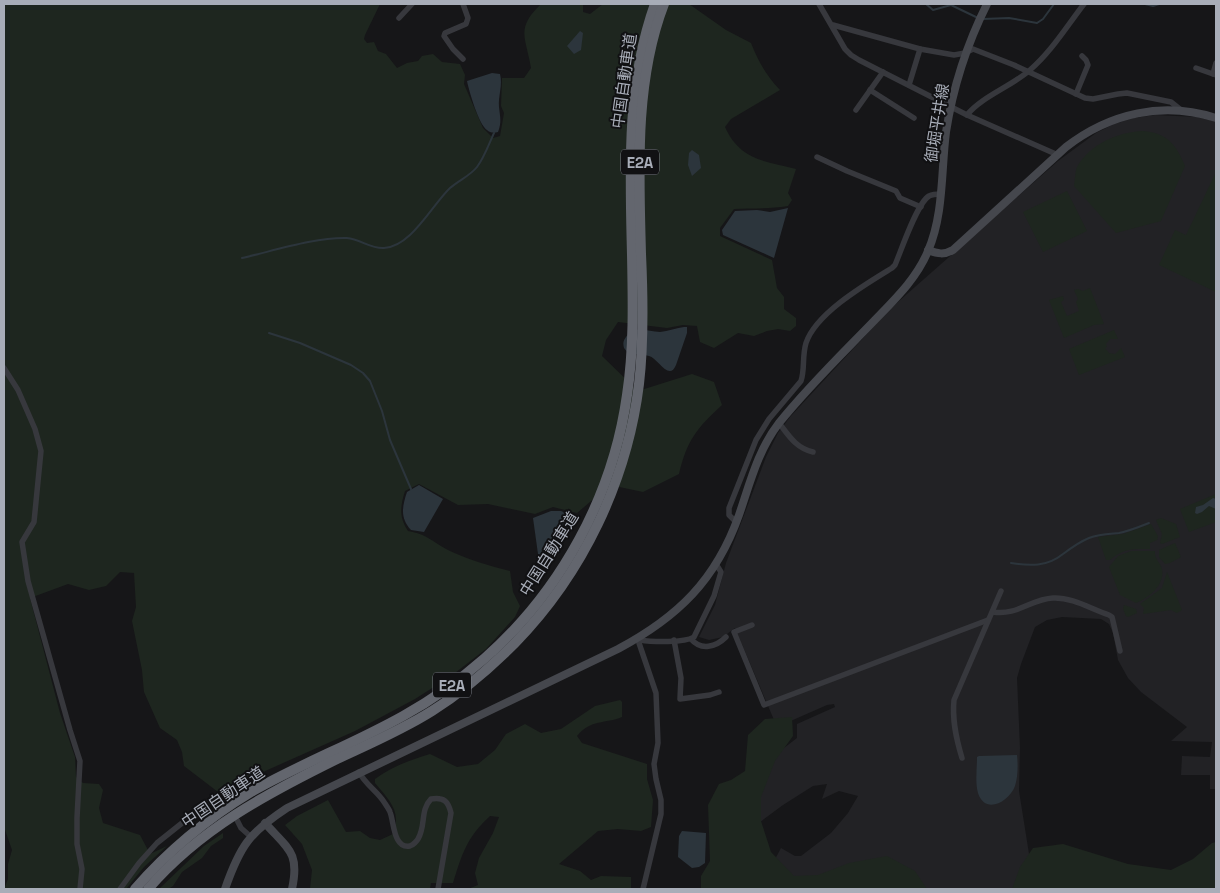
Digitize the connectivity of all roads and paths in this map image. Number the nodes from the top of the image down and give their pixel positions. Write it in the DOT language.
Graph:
graph roads {
  1 [pos="412,4"];
  2 [pos="463,4"];
  3 [pos="655,4"];
  4 [pos="664,4"];
  5 [pos="819,4"];
  6 [pos="987,4"];
  7 [pos="1084,4"];
  8 [pos="399,18"];
  9 [pos="833,25"];
  10 [pos="920,49"];
  11 [pos="965,53"];
  12 [pos="1082,56"];
  13 [pos="463,58"];
  14 [pos="1216,63"];
  15 [pos="1196,68"];
  16 [pos="1029,71"];
  17 [pos="883,72"];
  18 [pos="1214,74"];
  19 [pos="909,85"];
  20 [pos="870,90"];
  21 [pos="1076,94"];
  22 [pos="951,106"];
  23 [pos="856,110"];
  24 [pos="1181,110"];
  25 [pos="966,115"];
  26 [pos="914,118"];
  27 [pos="1216,118"];
  28 [pos="1058,155"];
  29 [pos="817,156"];
  30 [pos="941,194"];
  31 [pos="921,208"];
  32 [pos="928,250"];
  33 [pos="637,322"];
  34 [pos="635,363"];
  35 [pos="4,368"];
  36 [pos="779,423"];
  37 [pos="813,452"];
  38 [pos="736,522"];
  39 [pos="716,564"];
  40 [pos="1001,591"];
  41 [pos="993,612"];
  42 [pos="988,620"];
  43 [pos="752,625"];
  44 [pos="726,637"];
  45 [pos="639,639"];
  46 [pos="690,639"];
  47 [pos="674,640"];
  48 [pos="1120,651"];
  49 [pos="719,692"];
  50 [pos="962,758"];
  51 [pos="359,772"];
  52 [pos="224,801"];
  53 [pos="237,820"];
  54 [pos="265,823"];
  55 [pos="250,836"];
  56 [pos="80,889"];
  57 [pos="120,889"];
  58 [pos="135,889"];
  59 [pos="148,889"];
  60 [pos="225,889"];
  61 [pos="292,889"];
  62 [pos="438,889"];
  63 [pos="643,889"];
  1 -- 8 [label="street"];
  2 -- 13 [label="street"];
  3 -- 33 [label="highway, 中国自動車道 / E2A"];
  4 -- 33 [label="highway, 中国自動車道 / E2A"];
  5 -- 9 [label="street"];
  6 -- 11 [label="street, 御堀平井線"];
  7 -- 16 [label="street"];
  9 -- 10 [label="street"];
  9 -- 17 [label="street"];
  10 -- 11 [label="street"];
  10 -- 19 [label="street"];
  11 -- 16 [label="street"];
  11 -- 22 [label="street, 御堀平井線"];
  12 -- 21 [label="street"];
  14 -- 18 [label="street"];
  15 -- 18 [label="street"];
  16 -- 21 [label="street"];
  16 -- 25 [label="street"];
  17 -- 19 [label="street"];
  17 -- 20 [label="street"];
  19 -- 22 [label="street"];
  20 -- 23 [label="street"];
  20 -- 26 [label="street"];
  21 -- 24 [label="street"];
  22 -- 25 [label="street"];
  22 -- 30 [label="street, 御堀平井線"];
  24 -- 27 [label="street"];
  24 -- 28 [label="street"];
  25 -- 28 [label="street"];
  28 -- 32 [label="street"];
  29 -- 31 [label="street"];
  30 -- 31 [label="street"];
  30 -- 32 [label="street, 御堀平井線"];
  31 -- 38 [label="street"];
  32 -- 36 [label="street, 御堀平井線"];
  33 -- 34 [label="highway, 中国自動車道 / E2A"];
  34 -- 58 [label="highway, 中国自動車道 / E2A"];
  34 -- 59 [label="highway, 中国自動車道 / E2A"];
  35 -- 56 [label="street"];
  36 -- 37 [label="street"];
  36 -- 38 [label="street, 御堀平井線"];
  38 -- 39 [label="street, 御堀平井線"];
  39 -- 45 [label="street, 御堀平井線"];
  39 -- 46 [label="street"];
  40 -- 41 [label="street"];
  41 -- 42 [label="street"];
  41 -- 48 [label="street"];
  42 -- 43 [label="street"];
  42 -- 50 [label="street"];
  44 -- 46 [label="street"];
  45 -- 47 [label="street"];
  45 -- 51 [label="street, 御堀平井線"];
  45 -- 63 [label="street"];
  46 -- 47 [label="street"];
  47 -- 49 [label="street"];
  51 -- 54 [label="street, 御堀平井線"];
  51 -- 62 [label="street"];
  52 -- 57 [label="street"];
  53 -- 55 [label="street"];
  54 -- 55 [label="street, 御堀平井線"];
  54 -- 61 [label="street"];
  55 -- 60 [label="street, 御堀平井線"];
}
